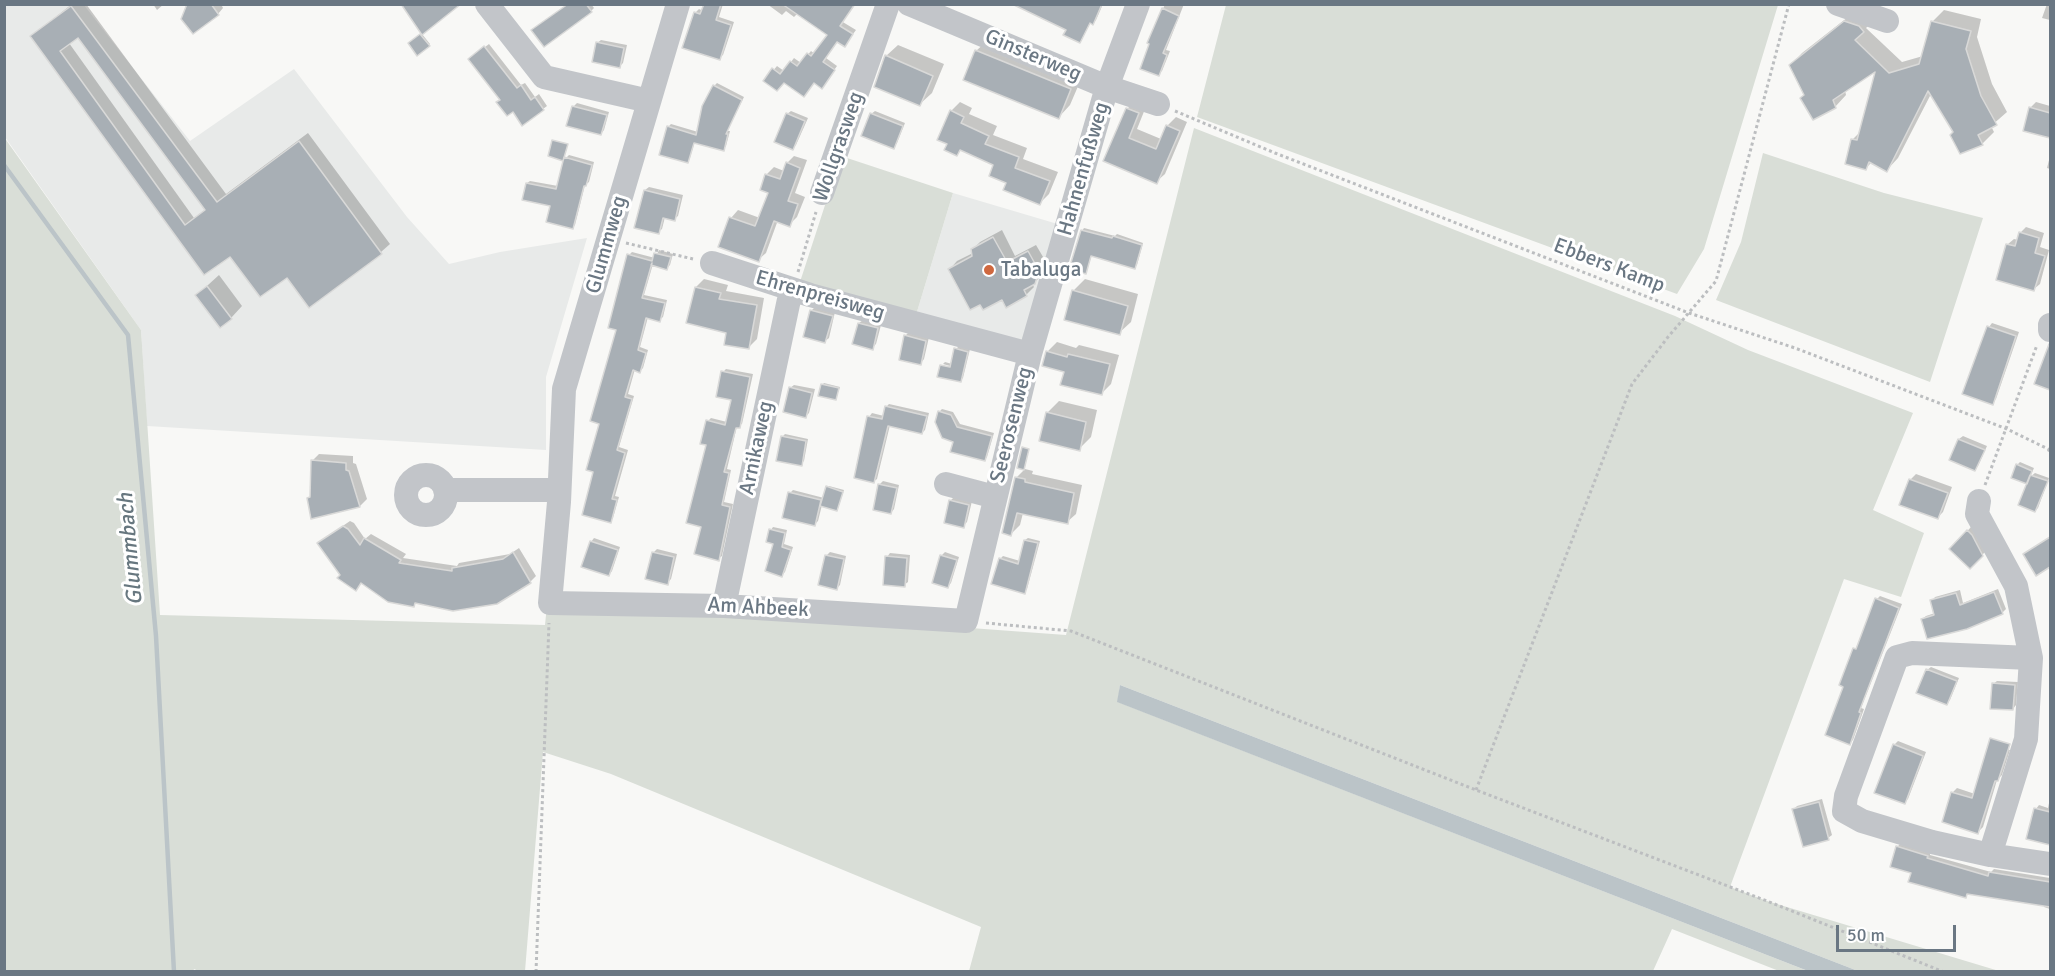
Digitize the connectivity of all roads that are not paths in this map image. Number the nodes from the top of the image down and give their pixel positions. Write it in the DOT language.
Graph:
graph roads {
  1 [pos="487,4"];
  2 [pos="678,4"];
  3 [pos="888,4"];
  4 [pos="909,4"];
  5 [pos="1138,4"];
  6 [pos="1838,4"];
  7 [pos="1887,21"];
  8 [pos="1107,87"];
  9 [pos="649,101"];
  10 [pos="1158,104"];
  11 [pos="822,193"];
  12 [pos="712,263"];
  13 [pos="791,290"];
  14 [pos="1030,354"];
  15 [pos="946,484"];
  16 [pos="445,489"];
  17 [pos="559,490"];
  18 [pos="995,497"];
  19 [pos="1979,501"];
  20 [pos="550,603"];
  21 [pos="724,606"];
  22 [pos="966,621"];
  23 [pos="2031,658"];
  24 [pos="1990,855"];
  25 [pos="2050,864"];
  1 -- 9 [label="street"];
  2 -- 9 [label="street, Glummweg"];
  3 -- 11 [label="street, Wollgrasweg"];
  4 -- 8 [label="street, Ginsterweg"];
  5 -- 8 [label="street, Hahnenfußweg"];
  6 -- 7 [label="street"];
  8 -- 10 [label="street, Ginsterweg"];
  8 -- 14 [label="street, Hahnenfußweg"];
  9 -- 17 [label="street, Glummweg"];
  12 -- 13 [label="street, Ehrenpreisweg"];
  13 -- 14 [label="street, Ehrenpreisweg"];
  13 -- 21 [label="street, Arnikaweg"];
  14 -- 18 [label="street, Seerosenweg"];
  15 -- 18 [label="street, Seerosenweg"];
  16 -- 17 [label="street"];
  17 -- 20 [label="street, Glummweg"];
  18 -- 22 [label="street, Seerosenweg"];
  19 -- 23 [label="street"];
  20 -- 21 [label="street, Am Ahbeek"];
  21 -- 22 [label="street, Am Ahbeek"];
  23 -- 24 [label="street"];
  23 -- 24 [label="street"];
  24 -- 25 [label="street"];
}
